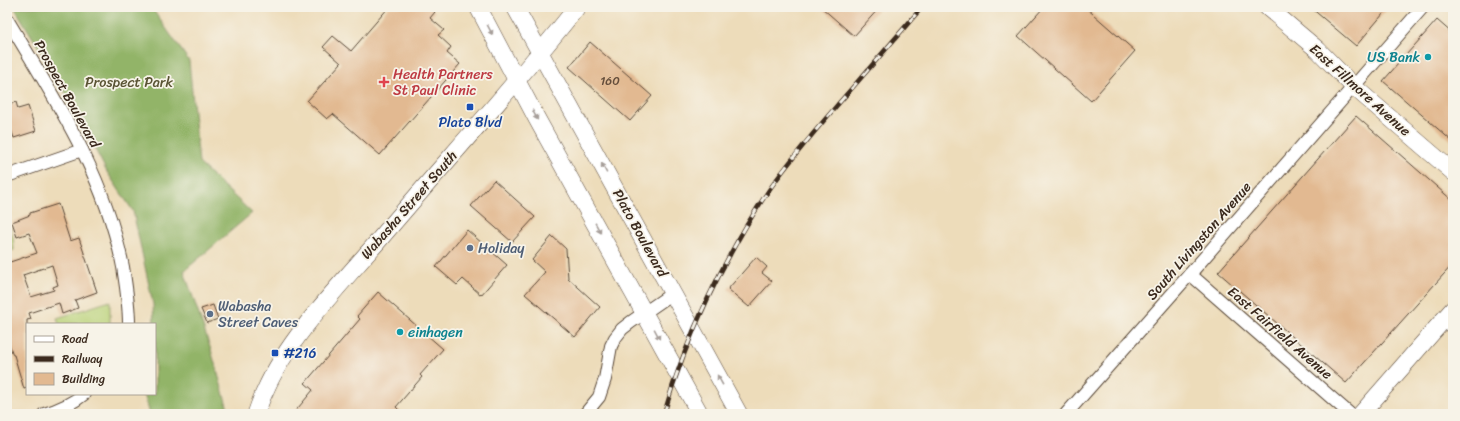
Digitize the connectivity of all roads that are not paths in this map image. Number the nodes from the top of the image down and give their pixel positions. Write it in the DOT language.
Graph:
graph roads {
  1 [pos="478,7"];
  2 [pos="515,7"];
  3 [pos="577,7"];
  4 [pos="1267,7"];
  5 [pos="1423,7"];
  6 [pos="7,19"];
  7 [pos="540,52"];
  8 [pos="517,80"];
  9 [pos="1354,87"];
  10 [pos="82,150"];
  11 [pos="1453,172"];
  12 [pos="7,176"];
  13 [pos="1190,274"];
  14 [pos="673,293"];
  15 [pos="1453,309"];
  16 [pos="644,311"];
  17 [pos="129,323"];
  18 [pos="83,395"];
  19 [pos="51,413"];
  20 [pos="256,414"];
  21 [pos="585,414"];
  22 [pos="700,414"];
  23 [pos="739,414"];
  24 [pos="1066,414"];
  25 [pos="1350,414"];
  26 [pos="1361,414"];
  1 -- 8 [label="main road, one-way"];
  2 -- 7 [label="main road, Plato Boulevard"];
  3 -- 7 [label="main road, Wabasha Street South"];
  4 -- 9 [label="main road, East Fillmore Avenue"];
  5 -- 9 [label="street, South Livingston Avenue"];
  6 -- 10 [label="street, Prospect Boulevard"];
  7 -- 8 [label="main road, Wabasha Street South"];
  14 -- 7 [label="main road, Plato Boulevard, one-way"];
  8 -- 16 [label="main road, one-way"];
  8 -- 20 [label="main road, Wabasha Street South"];
  9 -- 11 [label="main road, East Fillmore Avenue"];
  9 -- 13 [label="street, South Livingston Avenue"];
  10 -- 12 [label="street"];
  10 -- 17 [label="street, Prospect Boulevard"];
  13 -- 24 [label="street, South Livingston Avenue"];
  13 -- 25 [label="street, East Fairfield Avenue"];
  14 -- 16 [label="street"];
  23 -- 14 [label="main road, Plato Boulevard, one-way"];
  15 -- 26 [label="main road"];
  16 -- 21 [label="street"];
  16 -- 22 [label="main road, one-way"];
  18 -- 19 [label="street"];
}
